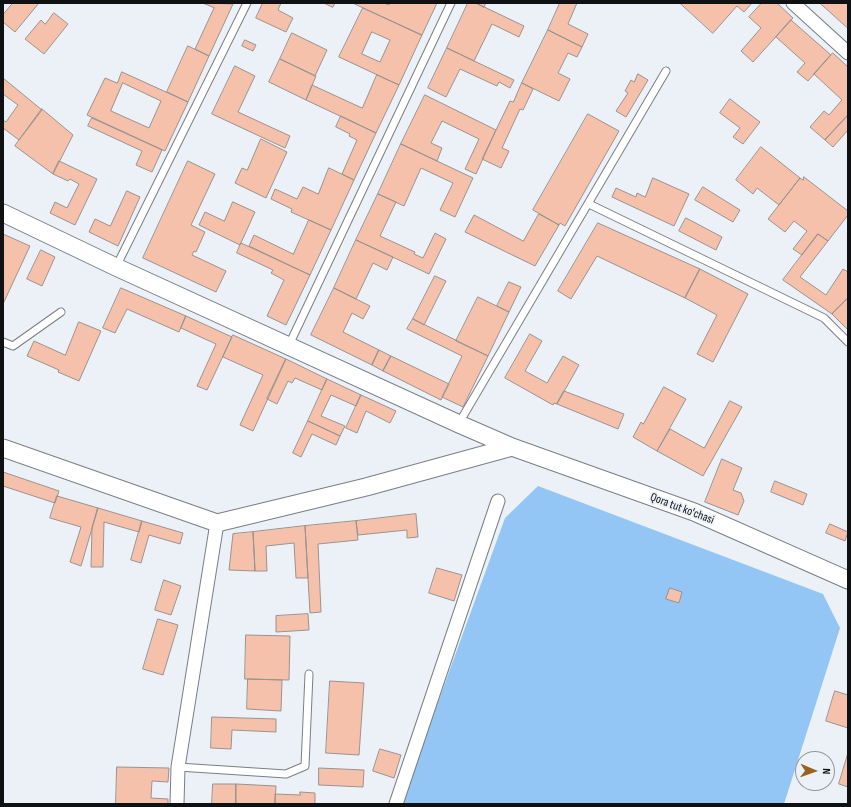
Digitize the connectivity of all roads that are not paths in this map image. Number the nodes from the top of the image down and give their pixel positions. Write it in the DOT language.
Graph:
graph roads {
  1 [pos="247,3"];
  2 [pos="451,3"];
  3 [pos="793,3"];
  4 [pos="848,53"];
  5 [pos="666,71"];
  6 [pos="589,204"];
  7 [pos="3,213"];
  8 [pos="116,267"];
  9 [pos="61,312"];
  10 [pos="3,342"];
  11 [pos="848,342"];
  12 [pos="289,345"];
  13 [pos="458,424"];
  14 [pos="512,447"];
  15 [pos="3,448"];
  16 [pos="498,501"];
  17 [pos="217,523"];
  18 [pos="848,580"];
  19 [pos="309,674"];
  20 [pos="178,767"];
  21 [pos="177,804"];
  22 [pos="396,804"];
  1 -- 8 [label="lane"];
  2 -- 12 [label="lane"];
  3 -- 4 [label="street"];
  5 -- 6 [label="lane"];
  6 -- 11 [label="lane"];
  6 -- 13 [label="lane"];
  7 -- 8 [label="street, Qora tut ko'chasi"];
  8 -- 12 [label="street, Qora tut ko'chasi"];
  9 -- 10 [label="lane"];
  12 -- 13 [label="street, Qora tut ko'chasi"];
  13 -- 14 [label="street, Qora tut ko'chasi"];
  14 -- 17 [label="street"];
  14 -- 18 [label="street, Qora tut ko'chasi"];
  15 -- 17 [label="street"];
  16 -- 22 [label="street"];
  17 -- 20 [label="street"];
  19 -- 20 [label="lane"];
  20 -- 21 [label="street"];
}
